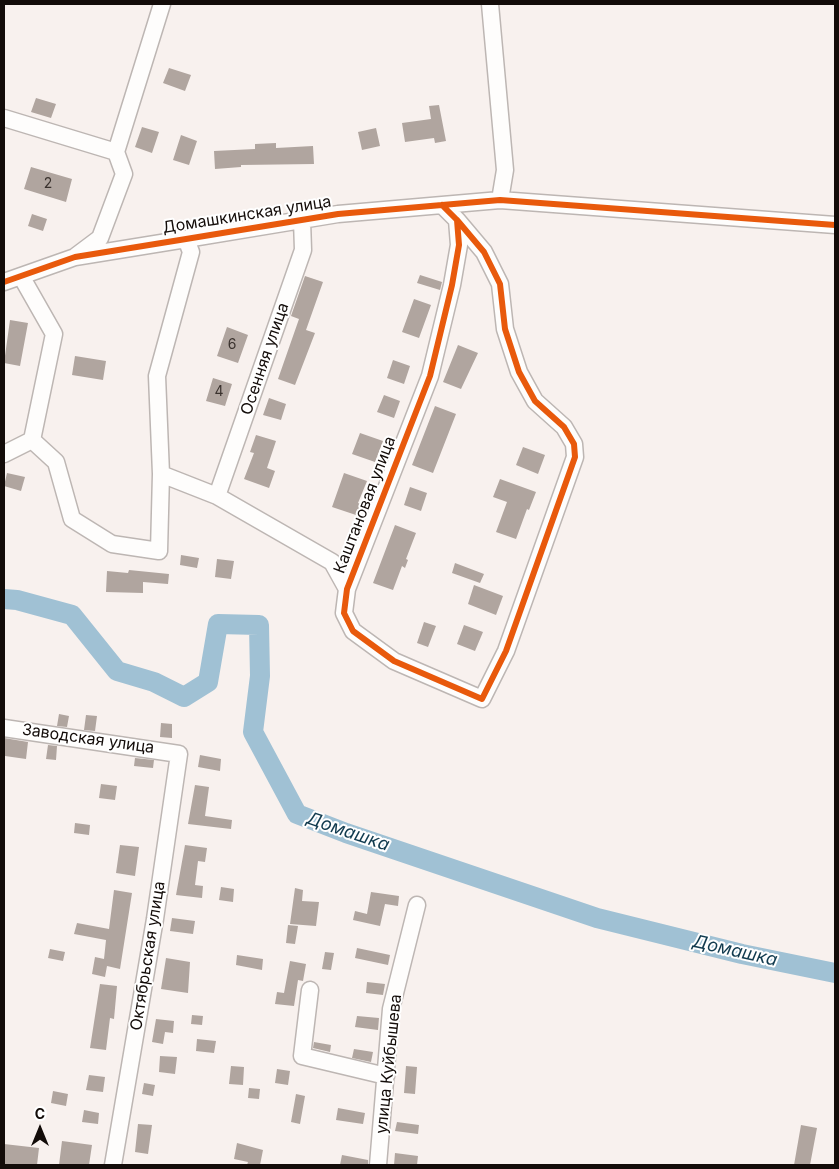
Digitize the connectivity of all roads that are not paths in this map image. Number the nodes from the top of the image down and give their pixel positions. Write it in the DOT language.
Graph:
graph roads {
  1 [pos="162,4"];
  2 [pos="490,4"];
  3 [pos="4,118"];
  4 [pos="116,152"];
  5 [pos="500,200"];
  6 [pos="442,205"];
  7 [pos="302,220"];
  8 [pos="457,220"];
  9 [pos="835,225"];
  10 [pos="186,239"];
  11 [pos="74,258"];
  12 [pos="21,276"];
  13 [pos="4,282"];
  14 [pos="32,440"];
  15 [pos="4,454"];
  16 [pos="161,474"];
  17 [pos="217,496"];
  18 [pos="347,589"];
  19 [pos="4,728"];
  20 [pos="172,751"];
  21 [pos="417,905"];
  22 [pos="310,990"];
  23 [pos="386,1076"];
  24 [pos="113,1165"];
  25 [pos="378,1165"];
  1 -- 4 [label="street"];
  2 -- 5 [label="street"];
  3 -- 4 [label="street"];
  4 -- 11 [label="street"];
  5 -- 6 [label="street, Домашкинская улица"];
  5 -- 9 [label="street, Домашкинская улица"];
  6 -- 7 [label="street, Домашкинская улица"];
  6 -- 8 [label="street"];
  7 -- 10 [label="street, Домашкинская улица"];
  7 -- 17 [label="street, Осенняя улица"];
  8 -- 18 [label="street, Каштановая улица"];
  8 -- 18 [label="street, Каштановая улица"];
  10 -- 11 [label="street, Домашкинская улица"];
  10 -- 16 [label="street"];
  11 -- 12 [label="street, Домашкинская улица"];
  12 -- 13 [label="street, Домашкинская улица"];
  12 -- 14 [label="street"];
  14 -- 15 [label="street"];
  14 -- 16 [label="street"];
  16 -- 17 [label="street"];
  17 -- 18 [label="street"];
  19 -- 20 [label="street, Заводская улица"];
  20 -- 24 [label="street, Октябрьская улица"];
  21 -- 23 [label="street, улица Куйбышева"];
  22 -- 23 [label="street"];
  23 -- 25 [label="street, улица Куйбышева"];
}
